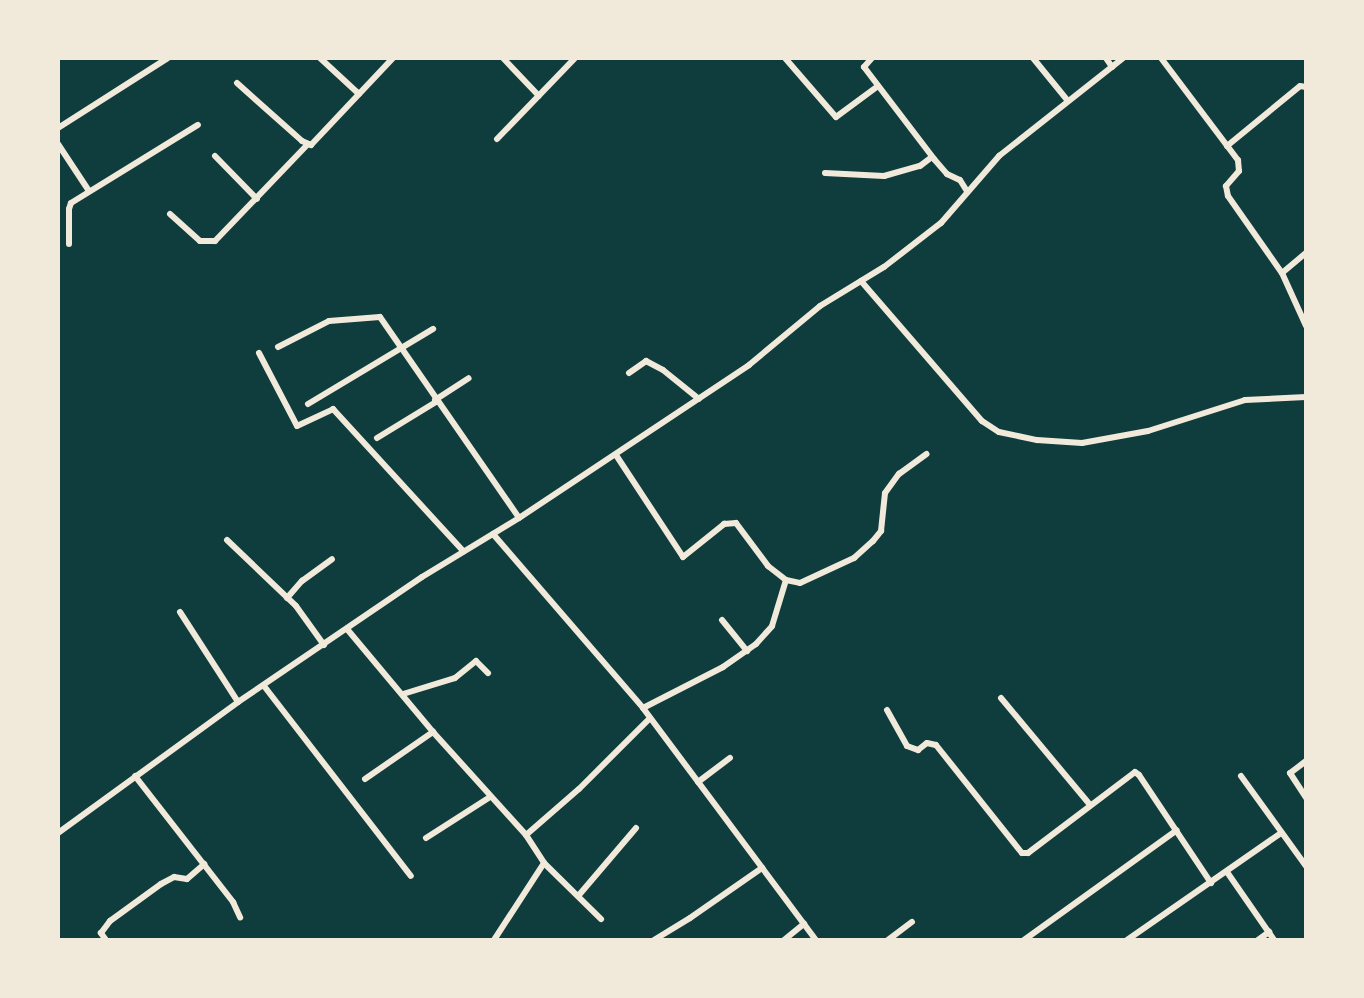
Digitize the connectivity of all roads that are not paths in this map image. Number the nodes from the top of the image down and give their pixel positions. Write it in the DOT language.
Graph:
graph roads {
  1 [pos="168,58"];
  2 [pos="320,58"];
  3 [pos="393,58"];
  4 [pos="503,58"];
  5 [pos="575,58"];
  6 [pos="785,58"];
  7 [pos="872,58"];
  8 [pos="1033,58"];
  9 [pos="1106,58"];
  10 [pos="1123,58"];
  11 [pos="1161,58"];
  12 [pos="1112,66"];
  13 [pos="237,83"];
  14 [pos="878,86"];
  15 [pos="1305,87"];
  16 [pos="359,94"];
  17 [pos="539,96"];
  18 [pos="1068,101"];
  19 [pos="198,125"];
  20 [pos="58,128"];
  21 [pos="497,139"];
  22 [pos="58,144"];
  23 [pos="307,145"];
  24 [pos="1227,146"];
  25 [pos="215,156"];
  26 [pos="932,157"];
  27 [pos="825,173"];
  28 [pos="89,191"];
  29 [pos="967,191"];
  30 [pos="257,199"];
  31 [pos="170,214"];
  32 [pos="69,244"];
  33 [pos="1305,253"];
  34 [pos="1282,273"];
  35 [pos="861,281"];
  36 [pos="1305,326"];
  37 [pos="434,329"];
  38 [pos="278,347"];
  39 [pos="402,348"];
  40 [pos="259,353"];
  41 [pos="628,373"];
  42 [pos="469,378"];
  43 [pos="1305,397"];
  44 [pos="699,399"];
  45 [pos="435,401"];
  46 [pos="308,405"];
  47 [pos="377,438"];
  48 [pos="927,454"];
  49 [pos="616,455"];
  50 [pos="519,518"];
  51 [pos="494,534"];
  52 [pos="227,540"];
  53 [pos="463,551"];
  54 [pos="332,558"];
  55 [pos="786,580"];
  56 [pos="286,598"];
  57 [pos="180,612"];
  58 [pos="722,621"];
  59 [pos="347,629"];
  60 [pos="324,645"];
  61 [pos="747,651"];
  62 [pos="488,673"];
  63 [pos="264,686"];
  64 [pos="403,694"];
  65 [pos="1001,698"];
  66 [pos="238,702"];
  67 [pos="643,708"];
  68 [pos="887,710"];
  69 [pos="651,718"];
  70 [pos="433,732"];
  71 [pos="730,758"];
  72 [pos="1305,762"];
  73 [pos="135,776"];
  74 [pos="1241,776"];
  75 [pos="365,779"];
  76 [pos="698,782"];
  77 [pos="490,797"];
  78 [pos="1305,798"];
  79 [pos="1090,804"];
  80 [pos="636,828"];
  81 [pos="1177,830"];
  82 [pos="58,833"];
  83 [pos="1281,833"];
  84 [pos="526,835"];
  85 [pos="426,838"];
  86 [pos="544,863"];
  87 [pos="204,864"];
  88 [pos="1305,866"];
  89 [pos="762,868"];
  90 [pos="1227,872"];
  91 [pos="411,876"];
  92 [pos="1211,883"];
  93 [pos="579,895"];
  94 [pos="240,917"];
  95 [pos="601,919"];
  96 [pos="912,921"];
  97 [pos="804,924"];
  98 [pos="1269,932"];
  99 [pos="106,939"];
  100 [pos="494,939"];
  101 [pos="654,939"];
  102 [pos="784,939"];
  103 [pos="816,939"];
  104 [pos="888,939"];
  105 [pos="1024,939"];
  106 [pos="1127,939"];
  107 [pos="1258,939"];
  108 [pos="1274,939"];
  1 -- 20 [label="street"];
  2 -- 16 [label="street"];
  3 -- 16 [label="street"];
  4 -- 17 [label="street"];
  5 -- 17 [label="street"];
  6 -- 14 [label="street"];
  7 -- 14 [label="street"];
  8 -- 18 [label="street"];
  9 -- 12 [label="street"];
  10 -- 12 [label="street"];
  11 -- 24 [label="street"];
  12 -- 18 [label="street"];
  13 -- 23 [label="street"];
  14 -- 26 [label="street"];
  15 -- 24 [label="street"];
  16 -- 23 [label="street"];
  17 -- 21 [label="street"];
  18 -- 29 [label="street"];
  19 -- 28 [label="street"];
  22 -- 28 [label="street"];
  23 -- 30 [label="street"];
  24 -- 34 [label="street"];
  25 -- 30 [label="street"];
  26 -- 27 [label="street"];
  26 -- 29 [label="street"];
  28 -- 32 [label="street"];
  29 -- 35 [label="street"];
  30 -- 31 [label="street"];
  33 -- 34 [label="street"];
  34 -- 36 [label="street"];
  35 -- 43 [label="street"];
  35 -- 44 [label="street"];
  37 -- 39 [label="street"];
  38 -- 39 [label="street"];
  39 -- 45 [label="street"];
  39 -- 46 [label="street"];
  40 -- 53 [label="street"];
  41 -- 44 [label="street"];
  42 -- 45 [label="street"];
  44 -- 49 [label="street"];
  45 -- 47 [label="street"];
  45 -- 50 [label="street"];
  48 -- 55 [label="street"];
  49 -- 50 [label="street"];
  49 -- 55 [label="street"];
  50 -- 51 [label="street"];
  51 -- 53 [label="street"];
  51 -- 67 [label="street"];
  52 -- 56 [label="street"];
  53 -- 59 [label="street"];
  54 -- 56 [label="street"];
  55 -- 61 [label="street"];
  56 -- 60 [label="street"];
  57 -- 66 [label="street"];
  58 -- 61 [label="street"];
  59 -- 60 [label="street"];
  59 -- 64 [label="street"];
  60 -- 63 [label="street"];
  61 -- 67 [label="street"];
  62 -- 64 [label="street"];
  63 -- 66 [label="street"];
  63 -- 91 [label="street"];
  64 -- 70 [label="street"];
  65 -- 79 [label="street"];
  66 -- 73 [label="street"];
  67 -- 69 [label="street"];
  68 -- 79 [label="street"];
  69 -- 76 [label="street"];
  69 -- 84 [label="street"];
  70 -- 75 [label="street"];
  70 -- 77 [label="street"];
  71 -- 76 [label="street"];
  72 -- 78 [label="street"];
  73 -- 82 [label="street"];
  73 -- 87 [label="street"];
  74 -- 83 [label="street"];
  76 -- 89 [label="street"];
  77 -- 84 [label="street"];
  77 -- 85 [label="street"];
  79 -- 81 [label="street"];
  80 -- 93 [label="street"];
  81 -- 92 [label="street"];
  81 -- 105 [label="street"];
  83 -- 88 [label="street"];
  83 -- 90 [label="street"];
  84 -- 86 [label="street"];
  86 -- 93 [label="street"];
  86 -- 100 [label="street"];
  87 -- 94 [label="street"];
  87 -- 99 [label="street"];
  89 -- 97 [label="street"];
  89 -- 101 [label="street"];
  90 -- 92 [label="street"];
  90 -- 98 [label="street"];
  92 -- 106 [label="street"];
  93 -- 95 [label="street"];
  96 -- 104 [label="street"];
  97 -- 102 [label="street"];
  97 -- 103 [label="street"];
  98 -- 107 [label="street"];
  98 -- 108 [label="street"];
}
